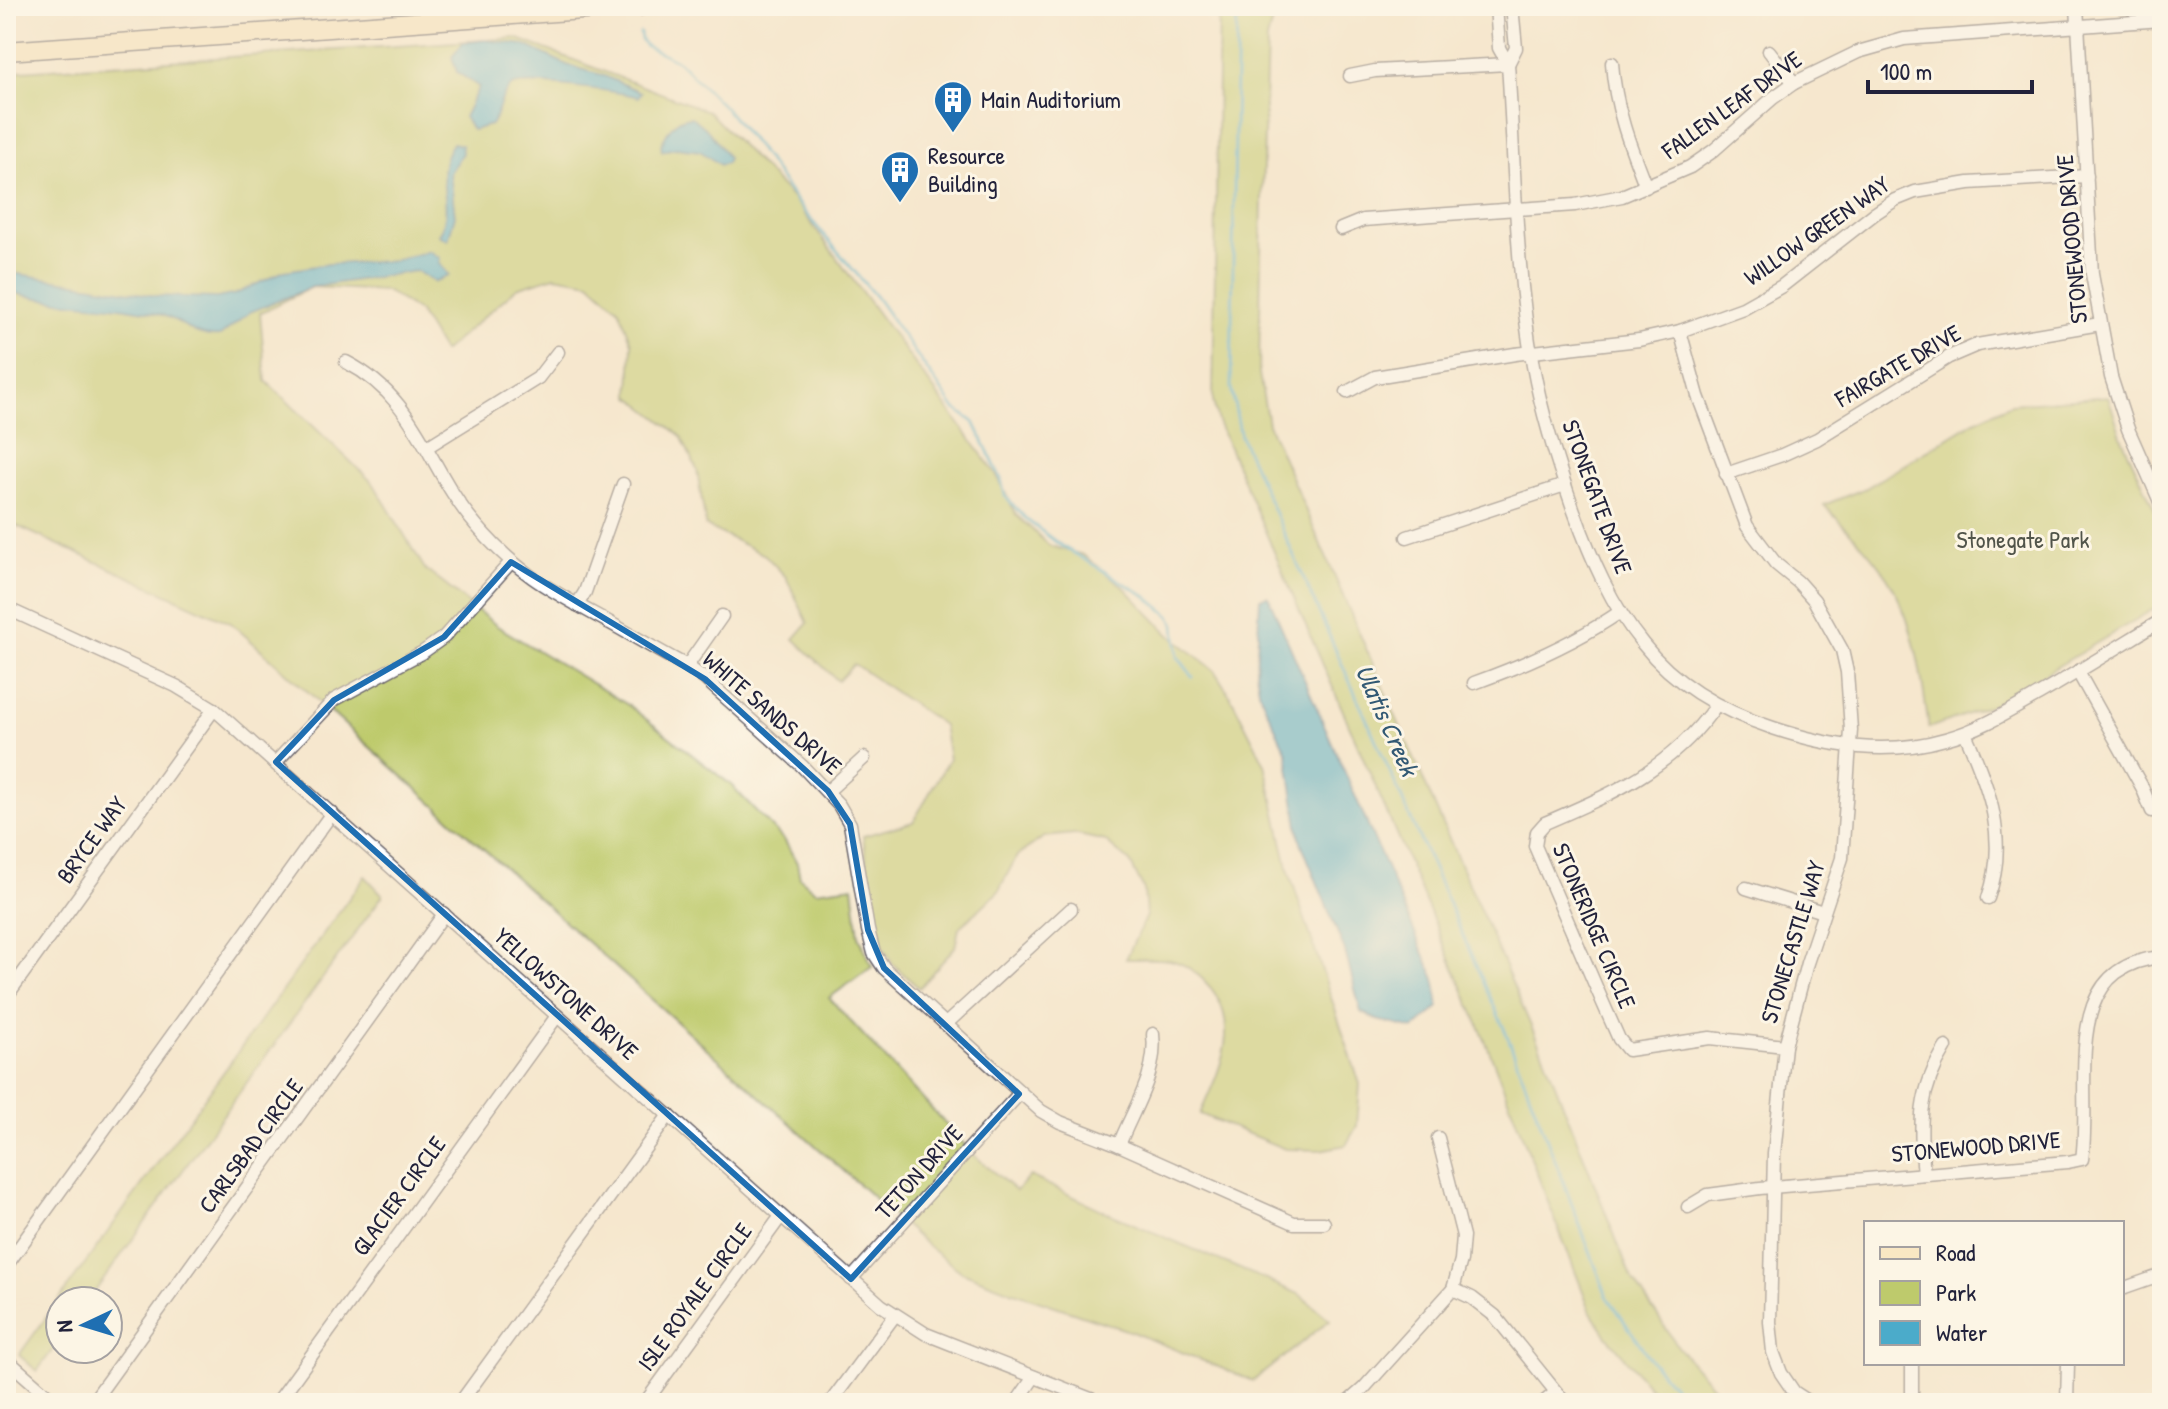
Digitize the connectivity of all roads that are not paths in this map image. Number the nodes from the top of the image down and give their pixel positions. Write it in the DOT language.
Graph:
graph roads {
  1 [pos="638,6"];
  2 [pos="1496,6"];
  3 [pos="1512,6"];
  4 [pos="2077,6"];
  5 [pos="2162,20"];
  6 [pos="2078,26"];
  7 [pos="6,51"];
  8 [pos="1769,51"];
  9 [pos="1612,63"];
  10 [pos="1508,64"];
  11 [pos="1350,76"];
  12 [pos="1794,83"];
  13 [pos="2087,176"];
  14 [pos="1646,187"];
  15 [pos="1518,210"];
  16 [pos="1341,229"];
  17 [pos="2100,324"];
  18 [pos="1680,331"];
  19 [pos="558,352"];
  20 [pos="1530,352"];
  21 [pos="346,362"];
  22 [pos="1347,392"];
  23 [pos="427,447"];
  24 [pos="1726,474"];
  25 [pos="623,484"];
  26 [pos="1565,485"];
  27 [pos="2162,506"];
  28 [pos="1407,537"];
  29 [pos="511,562"];
  30 [pos="577,605"];
  31 [pos="6,608"];
  32 [pos="1620,612"];
  33 [pos="722,616"];
  34 [pos="2162,620"];
  35 [pos="687,666"];
  36 [pos="2078,672"];
  37 [pos="1474,683"];
  38 [pos="1716,705"];
  39 [pos="214,709"];
  40 [pos="1965,733"];
  41 [pos="1850,747"];
  42 [pos="864,758"];
  43 [pos="276,762"];
  44 [pos="828,791"];
  45 [pos="2152,811"];
  46 [pos="332,813"];
  47 [pos="1746,888"];
  48 [pos="1988,898"];
  49 [pos="1071,909"];
  50 [pos="1823,912"];
  51 [pos="444,914"];
  52 [pos="2162,957"];
  53 [pos="6,997"];
  54 [pos="557,1016"];
  55 [pos="947,1023"];
  56 [pos="1153,1034"];
  57 [pos="1785,1046"];
  58 [pos="1946,1047"];
  59 [pos="1019,1094"];
  60 [pos="669,1115"];
  61 [pos="1438,1138"];
  62 [pos="1119,1145"];
  63 [pos="1924,1174"];
  64 [pos="1774,1187"];
  65 [pos="1688,1207"];
  66 [pos="781,1216"];
  67 [pos="1324,1223"];
  68 [pos="6,1266"];
  69 [pos="2162,1275"];
  70 [pos="851,1279"];
  71 [pos="2124,1288"];
  72 [pos="1453,1289"];
  73 [pos="895,1315"];
  74 [pos="6,1359"];
  75 [pos="1912,1365"];
  76 [pos="2068,1365"];
  77 [pos="1034,1377"];
  78 [pos="1556,1392"];
  79 [pos="56,1403"];
  80 [pos="92,1403"];
  81 [pos="277,1403"];
  82 [pos="460,1403"];
  83 [pos="645,1403"];
  84 [pos="830,1403"];
  85 [pos="1016,1403"];
  86 [pos="1101,1403"];
  87 [pos="1347,1403"];
  88 [pos="1543,1403"];
  89 [pos="1565,1403"];
  90 [pos="1811,1403"];
  91 [pos="1912,1403"];
  92 [pos="2067,1403"];
  1 -- 7 [label="main road"];
  2 -- 10 [label="street, STONEGATE DRIVE"];
  3 -- 10 [label="street, STONEGATE DRIVE"];
  4 -- 6 [label="street, STONEWOOD DRIVE"];
  5 -- 6 [label="street, FALLEN LEAF DRIVE"];
  6 -- 12 [label="street, FALLEN LEAF DRIVE"];
  6 -- 13 [label="street, STONEWOOD DRIVE"];
  8 -- 12 [label="street"];
  9 -- 14 [label="street"];
  10 -- 11 [label="street"];
  10 -- 15 [label="street, STONEGATE DRIVE"];
  12 -- 14 [label="street, FALLEN LEAF DRIVE"];
  13 -- 17 [label="street, STONEWOOD DRIVE"];
  13 -- 18 [label="street, WILLOW GREEN WAY"];
  14 -- 15 [label="street, FALLEN LEAF DRIVE"];
  15 -- 16 [label="street, FALLEN LEAF DRIVE"];
  15 -- 20 [label="street, STONEGATE DRIVE"];
  17 -- 24 [label="street, FAIRGATE DRIVE"];
  17 -- 27 [label="street, STONEWOOD DRIVE"];
  18 -- 20 [label="street, WILLOW GREEN WAY"];
  18 -- 24 [label="street, STONECASTLE WAY"];
  19 -- 23 [label="street"];
  20 -- 22 [label="street, WILLOW GREEN WAY"];
  20 -- 26 [label="street, STONEGATE DRIVE"];
  21 -- 23 [label="street, WHITE SANDS DRIVE"];
  23 -- 29 [label="street, WHITE SANDS DRIVE"];
  24 -- 41 [label="street, STONECASTLE WAY"];
  25 -- 30 [label="street"];
  26 -- 28 [label="street"];
  26 -- 32 [label="street, STONEGATE DRIVE"];
  29 -- 30 [label="street, WHITE SANDS DRIVE"];
  29 -- 43 [label="street"];
  30 -- 35 [label="street, WHITE SANDS DRIVE"];
  31 -- 39 [label="street, YELLOWSTONE DRIVE"];
  32 -- 37 [label="street"];
  32 -- 38 [label="street, STONEGATE DRIVE"];
  33 -- 35 [label="street"];
  34 -- 36 [label="street, STONEGATE DRIVE"];
  35 -- 44 [label="street, WHITE SANDS DRIVE"];
  36 -- 40 [label="street, STONEGATE DRIVE"];
  36 -- 45 [label="street"];
  38 -- 41 [label="street, STONEGATE DRIVE"];
  38 -- 57 [label="street, STONERIDGE CIRCLE"];
  39 -- 43 [label="street, YELLOWSTONE DRIVE"];
  39 -- 53 [label="street, BRYCE WAY"];
  40 -- 41 [label="street, STONEGATE DRIVE"];
  40 -- 48 [label="street"];
  41 -- 50 [label="street, STONECASTLE WAY"];
  42 -- 44 [label="street"];
  43 -- 46 [label="street, YELLOWSTONE DRIVE"];
  44 -- 55 [label="street, WHITE SANDS DRIVE"];
  46 -- 51 [label="street, YELLOWSTONE DRIVE"];
  46 -- 68 [label="street"];
  47 -- 50 [label="street"];
  49 -- 55 [label="street"];
  50 -- 57 [label="street, STONECASTLE WAY"];
  51 -- 54 [label="street, YELLOWSTONE DRIVE"];
  51 -- 80 [label="street, CARLSBAD CIRCLE"];
  52 -- 63 [label="street, STONEWOOD DRIVE"];
  54 -- 60 [label="street, YELLOWSTONE DRIVE"];
  54 -- 81 [label="street, GLACIER CIRCLE"];
  55 -- 59 [label="street, WHITE SANDS DRIVE"];
  56 -- 62 [label="street"];
  57 -- 64 [label="street, STONECASTLE WAY"];
  58 -- 63 [label="street"];
  59 -- 62 [label="street, WHITE SANDS DRIVE"];
  59 -- 70 [label="street, TETON DRIVE"];
  60 -- 66 [label="street, YELLOWSTONE DRIVE"];
  60 -- 82 [label="street"];
  61 -- 72 [label="street"];
  62 -- 67 [label="street, WHITE SANDS DRIVE"];
  63 -- 64 [label="street, STONEWOOD DRIVE"];
  64 -- 65 [label="street, STONEWOOD DRIVE"];
  64 -- 90 [label="street, STONECASTLE WAY"];
  66 -- 70 [label="street, YELLOWSTONE DRIVE"];
  66 -- 83 [label="street, ISLE ROYALE CIRCLE"];
  69 -- 71 [label="street"];
  70 -- 73 [label="street, YELLOWSTONE DRIVE"];
  72 -- 78 [label="street"];
  72 -- 87 [label="street"];
  73 -- 77 [label="street, YELLOWSTONE DRIVE"];
  73 -- 84 [label="street"];
  74 -- 79 [label="street"];
  75 -- 91 [label="street"];
  76 -- 92 [label="street"];
  77 -- 85 [label="street"];
  77 -- 86 [label="street, YELLOWSTONE DRIVE"];
  78 -- 88 [label="street"];
  78 -- 89 [label="street"];
}
